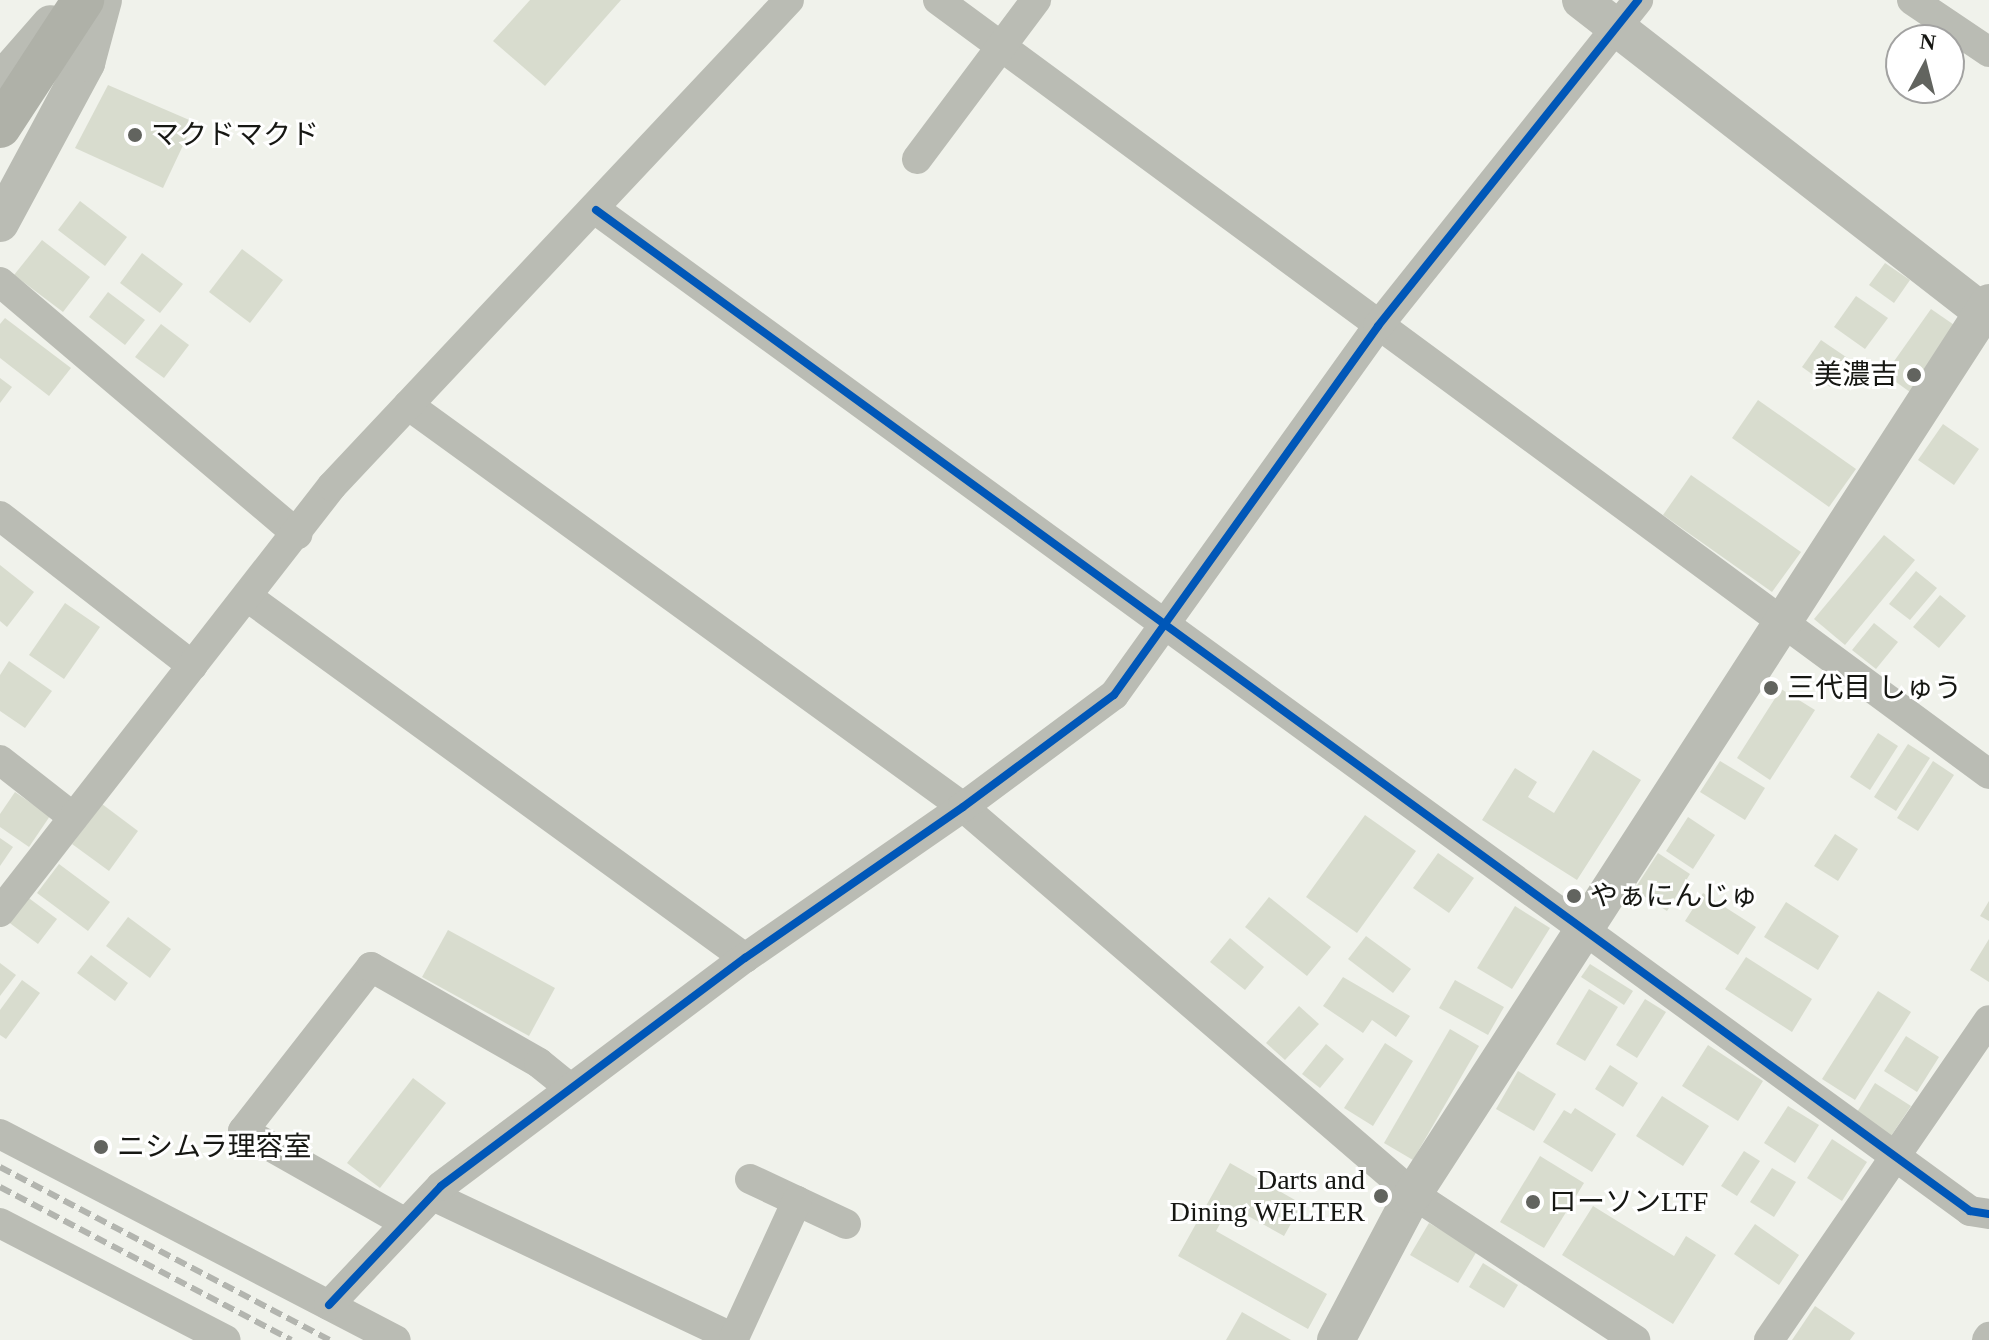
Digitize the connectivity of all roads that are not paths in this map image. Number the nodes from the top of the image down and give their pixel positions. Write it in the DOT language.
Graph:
graph roads {
  1 [pos="71,0"];
  2 [pos="83,0"];
  3 [pos="103,0"];
  4 [pos="789,0"];
  5 [pos="938,0"];
  6 [pos="1036,0"];
  7 [pos="1581,0"];
  8 [pos="1925,3"];
  9 [pos="1628,14"];
  10 [pos="999,48"];
  11 [pos="1989,52"];
  12 [pos="0,82"];
  13 [pos="0,127"];
  14 [pos="0,134"];
  15 [pos="917,159"];
  16 [pos="32,169"];
  17 [pos="596,210"];
  18 [pos="0,223"];
  19 [pos="0,282"];
  20 [pos="1987,311"];
  21 [pos="1378,326"];
  22 [pos="408,405"];
  23 [pos="0,516"];
  24 [pos="297,534"];
  25 [pos="249,598"];
  26 [pos="1783,621"];
  27 [pos="1163,625"];
  28 [pos="193,666"];
  29 [pos="0,760"];
  30 [pos="1989,774"];
  31 [pos="963,807"];
  32 [pos="73,817"];
  33 [pos="0,912"];
  34 [pos="1582,931"];
  35 [pos="745,958"];
  36 [pos="1989,1020"];
  37 [pos="570,1088"];
  38 [pos="0,1134"];
  39 [pos="1896,1157"];
  40 [pos="750,1179"];
  41 [pos="1413,1194"];
  42 [pos="433,1196"];
  43 [pos="797,1201"];
  44 [pos="1989,1214"];
  45 [pos="404,1222"];
  46 [pos="0,1223"];
  47 [pos="846,1224"];
  48 [pos="329,1305"];
  49 [pos="226,1340"];
  50 [pos="396,1340"];
  51 [pos="1336,1340"];
  52 [pos="1635,1340"];
  53 [pos="1769,1340"];
  1 -- 12 [label="street"];
  2 -- 13 [label="main road"];
  3 -- 16 [label="street"];
  4 -- 17 [label="street"];
  5 -- 10 [label="street"];
  6 -- 10 [label="street"];
  7 -- 9 [label="street"];
  8 -- 11 [label="street"];
  9 -- 20 [label="street"];
  9 -- 21 [label="street"];
  10 -- 15 [label="street"];
  10 -- 21 [label="street"];
  14 -- 16 [label="street"];
  16 -- 18 [label="street"];
  17 -- 22 [label="street"];
  17 -- 27 [label="street"];
  19 -- 24 [label="street"];
  20 -- 26 [label="street"];
  21 -- 26 [label="street"];
  21 -- 27 [label="street"];
  22 -- 24 [label="street"];
  22 -- 31 [label="street"];
  23 -- 28 [label="street"];
  24 -- 25 [label="street"];
  25 -- 28 [label="street"];
  25 -- 35 [label="street"];
  26 -- 30 [label="street"];
  26 -- 34 [label="street"];
  27 -- 31 [label="street"];
  27 -- 34 [label="street"];
  28 -- 32 [label="street"];
  29 -- 32 [label="street"];
  31 -- 35 [label="street"];
  31 -- 41 [label="street"];
  32 -- 33 [label="street"];
  34 -- 39 [label="street"];
  34 -- 41 [label="street"];
  35 -- 37 [label="street"];
  36 -- 39 [label="street"];
  37 -- 42 [label="street"];
  37 -- 45 [label="street"];
  38 -- 48 [label="street"];
  39 -- 44 [label="street"];
  39 -- 53 [label="street"];
  40 -- 43 [label="street"];
  41 -- 51 [label="street"];
  41 -- 52 [label="street"];
  42 -- 43 [label="street"];
  42 -- 45 [label="street"];
  43 -- 47 [label="street"];
  45 -- 48 [label="street"];
  46 -- 49 [label="street"];
  48 -- 50 [label="street"];
}
